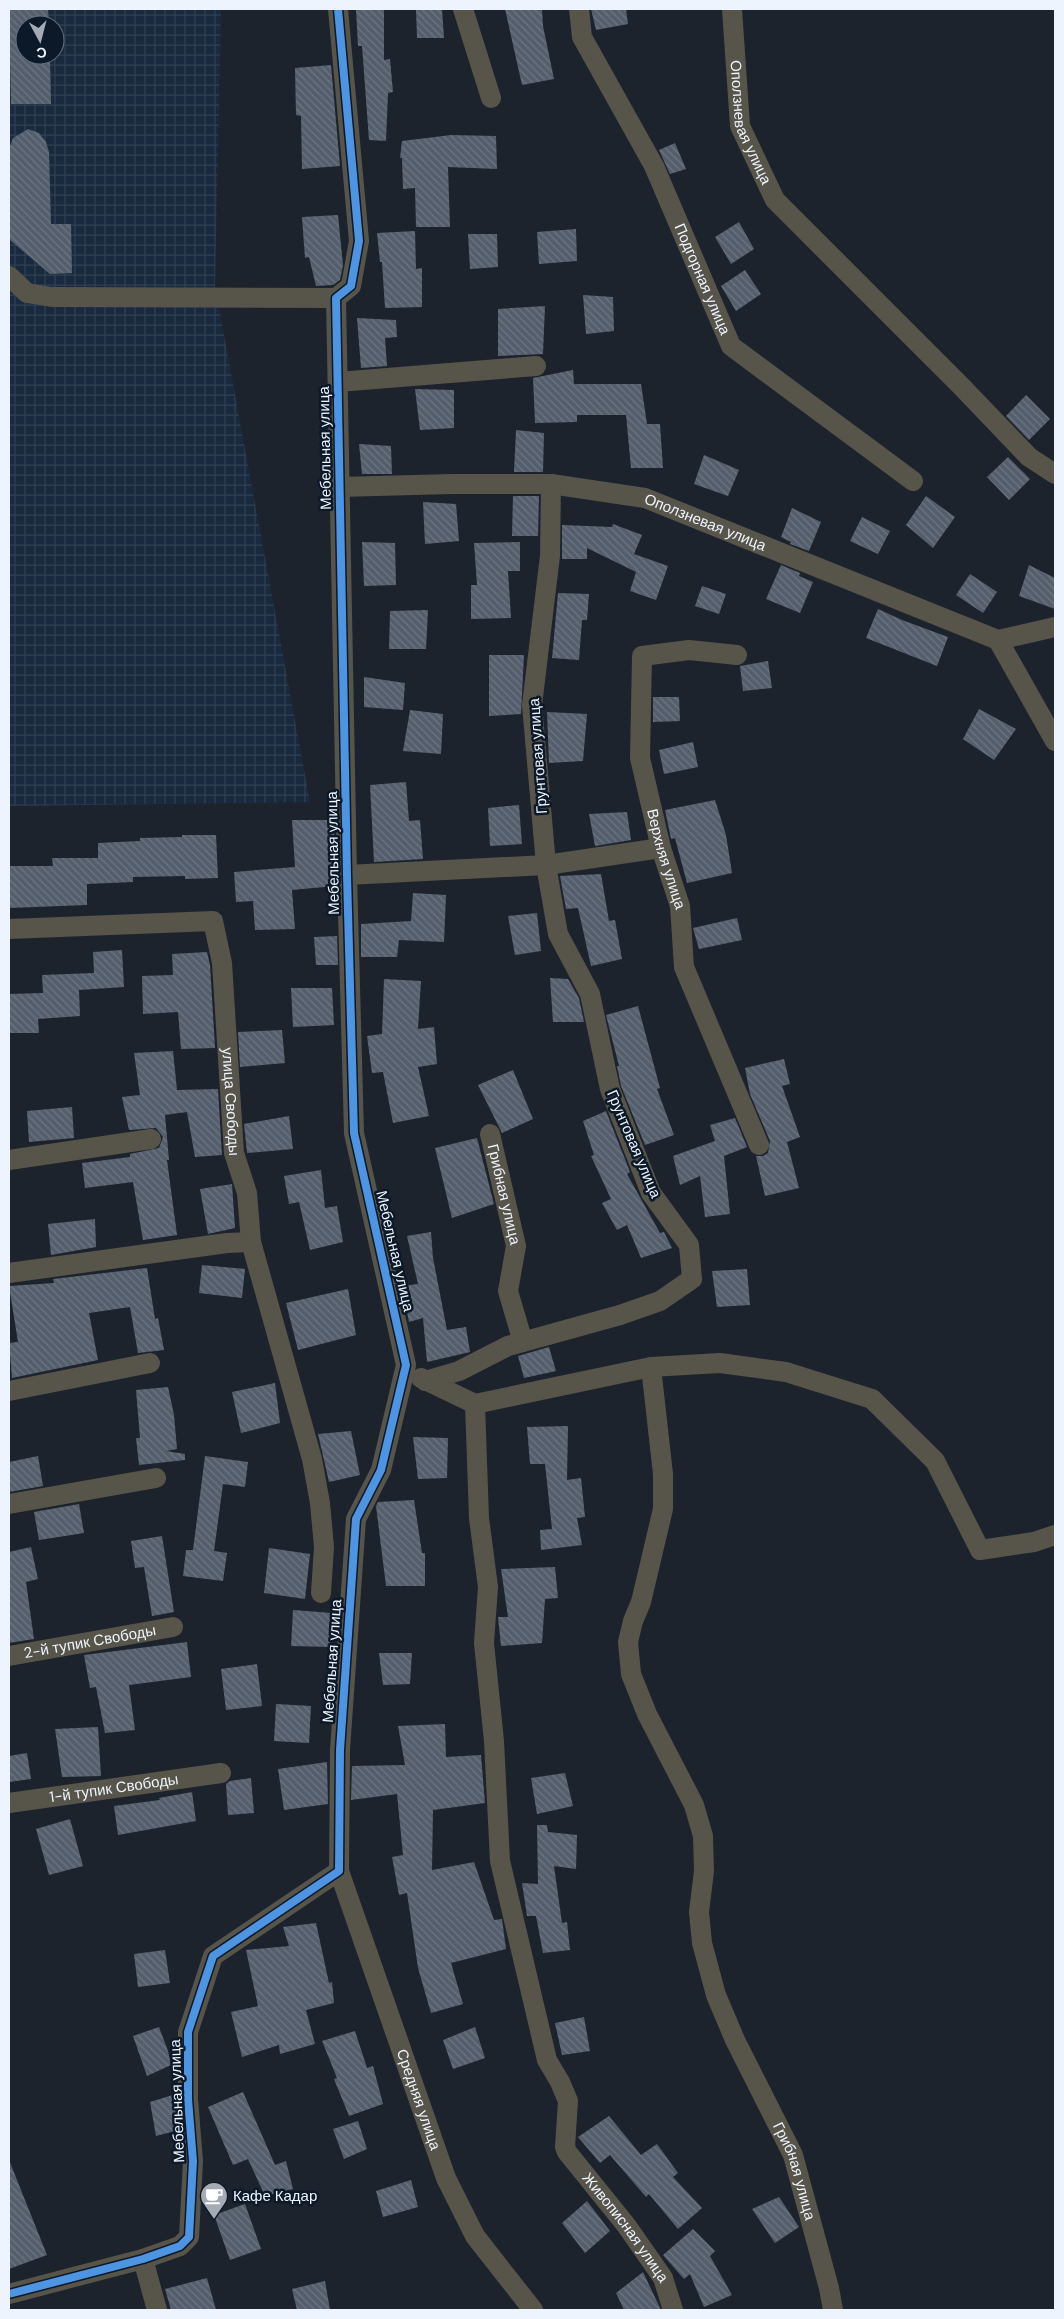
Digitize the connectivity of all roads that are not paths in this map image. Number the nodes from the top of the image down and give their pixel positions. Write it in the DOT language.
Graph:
graph roads {
  1 [pos="338,9"];
  2 [pos="462,9"];
  3 [pos="579,9"];
  4 [pos="732,9"];
  5 [pos="491,98"];
  6 [pos="9,276"];
  7 [pos="336,298"];
  8 [pos="536,366"];
  9 [pos="338,382"];
  10 [pos="1055,474"];
  11 [pos="914,481"];
  12 [pos="551,484"];
  13 [pos="339,487"];
  14 [pos="1055,627"];
  15 [pos="998,640"];
  16 [pos="737,655"];
  17 [pos="1055,741"];
  18 [pos="661,848"];
  19 [pos="546,865"];
  20 [pos="347,875"];
  21 [pos="9,929"];
  22 [pos="490,1134"];
  23 [pos="151,1140"];
  24 [pos="759,1145"];
  25 [pos="9,1160"];
  26 [pos="252,1242"];
  27 [pos="9,1272"];
  28 [pos="523,1342"];
  29 [pos="150,1363"];
  30 [pos="406,1365"];
  31 [pos="651,1368"];
  32 [pos="425,1381"];
  33 [pos="9,1391"];
  34 [pos="475,1404"];
  35 [pos="156,1478"];
  36 [pos="9,1504"];
  37 [pos="1055,1535"];
  38 [pos="321,1593"];
  39 [pos="172,1627"];
  40 [pos="9,1656"];
  41 [pos="221,1773"];
  42 [pos="9,1803"];
  43 [pos="339,1871"];
  44 [pos="143,2259"];
  45 [pos="9,2294"];
  46 [pos="157,2310"];
  47 [pos="533,2310"];
  48 [pos="674,2310"];
  49 [pos="833,2310"];
  1 -- 7 [label="street"];
  2 -- 5 [label="street"];
  3 -- 11 [label="street, Подгорная улица"];
  4 -- 10 [label="street, Оползневая улица"];
  6 -- 7 [label="street"];
  7 -- 9 [label="street, Мебельная улица"];
  8 -- 9 [label="street"];
  9 -- 13 [label="street, Мебельная улица"];
  12 -- 13 [label="street, Оползневая улица"];
  12 -- 15 [label="street, Оползневая улица"];
  12 -- 19 [label="street, Грунтовая улица"];
  13 -- 20 [label="street, Мебельная улица"];
  14 -- 15 [label="street"];
  15 -- 17 [label="street"];
  16 -- 18 [label="street, Верхняя улица"];
  18 -- 19 [label="street"];
  18 -- 24 [label="street, Верхняя улица"];
  19 -- 20 [label="street"];
  19 -- 28 [label="street, Грунтовая улица"];
  20 -- 30 [label="street, Мебельная улица"];
  21 -- 26 [label="street, улица Свободы"];
  22 -- 28 [label="street, Грибная улица"];
  23 -- 25 [label="street"];
  26 -- 27 [label="street"];
  26 -- 38 [label="street"];
  28 -- 32 [label="street, Грунтовая улица"];
  29 -- 33 [label="street"];
  30 -- 32 [label="street"];
  30 -- 43 [label="street, Мебельная улица"];
  31 -- 34 [label="street"];
  31 -- 37 [label="street"];
  31 -- 49 [label="street, Грибная улица"];
  32 -- 34 [label="street"];
  34 -- 48 [label="street, Живописная улица"];
  35 -- 36 [label="street"];
  39 -- 40 [label="street, 2-й тупик Свободы"];
  41 -- 42 [label="street, 1-й тупик Свободы"];
  43 -- 44 [label="street, Мебельная улица"];
  43 -- 47 [label="street, Средняя улица"];
  44 -- 45 [label="street, Мебельная улица"];
  44 -- 46 [label="street"];
}
